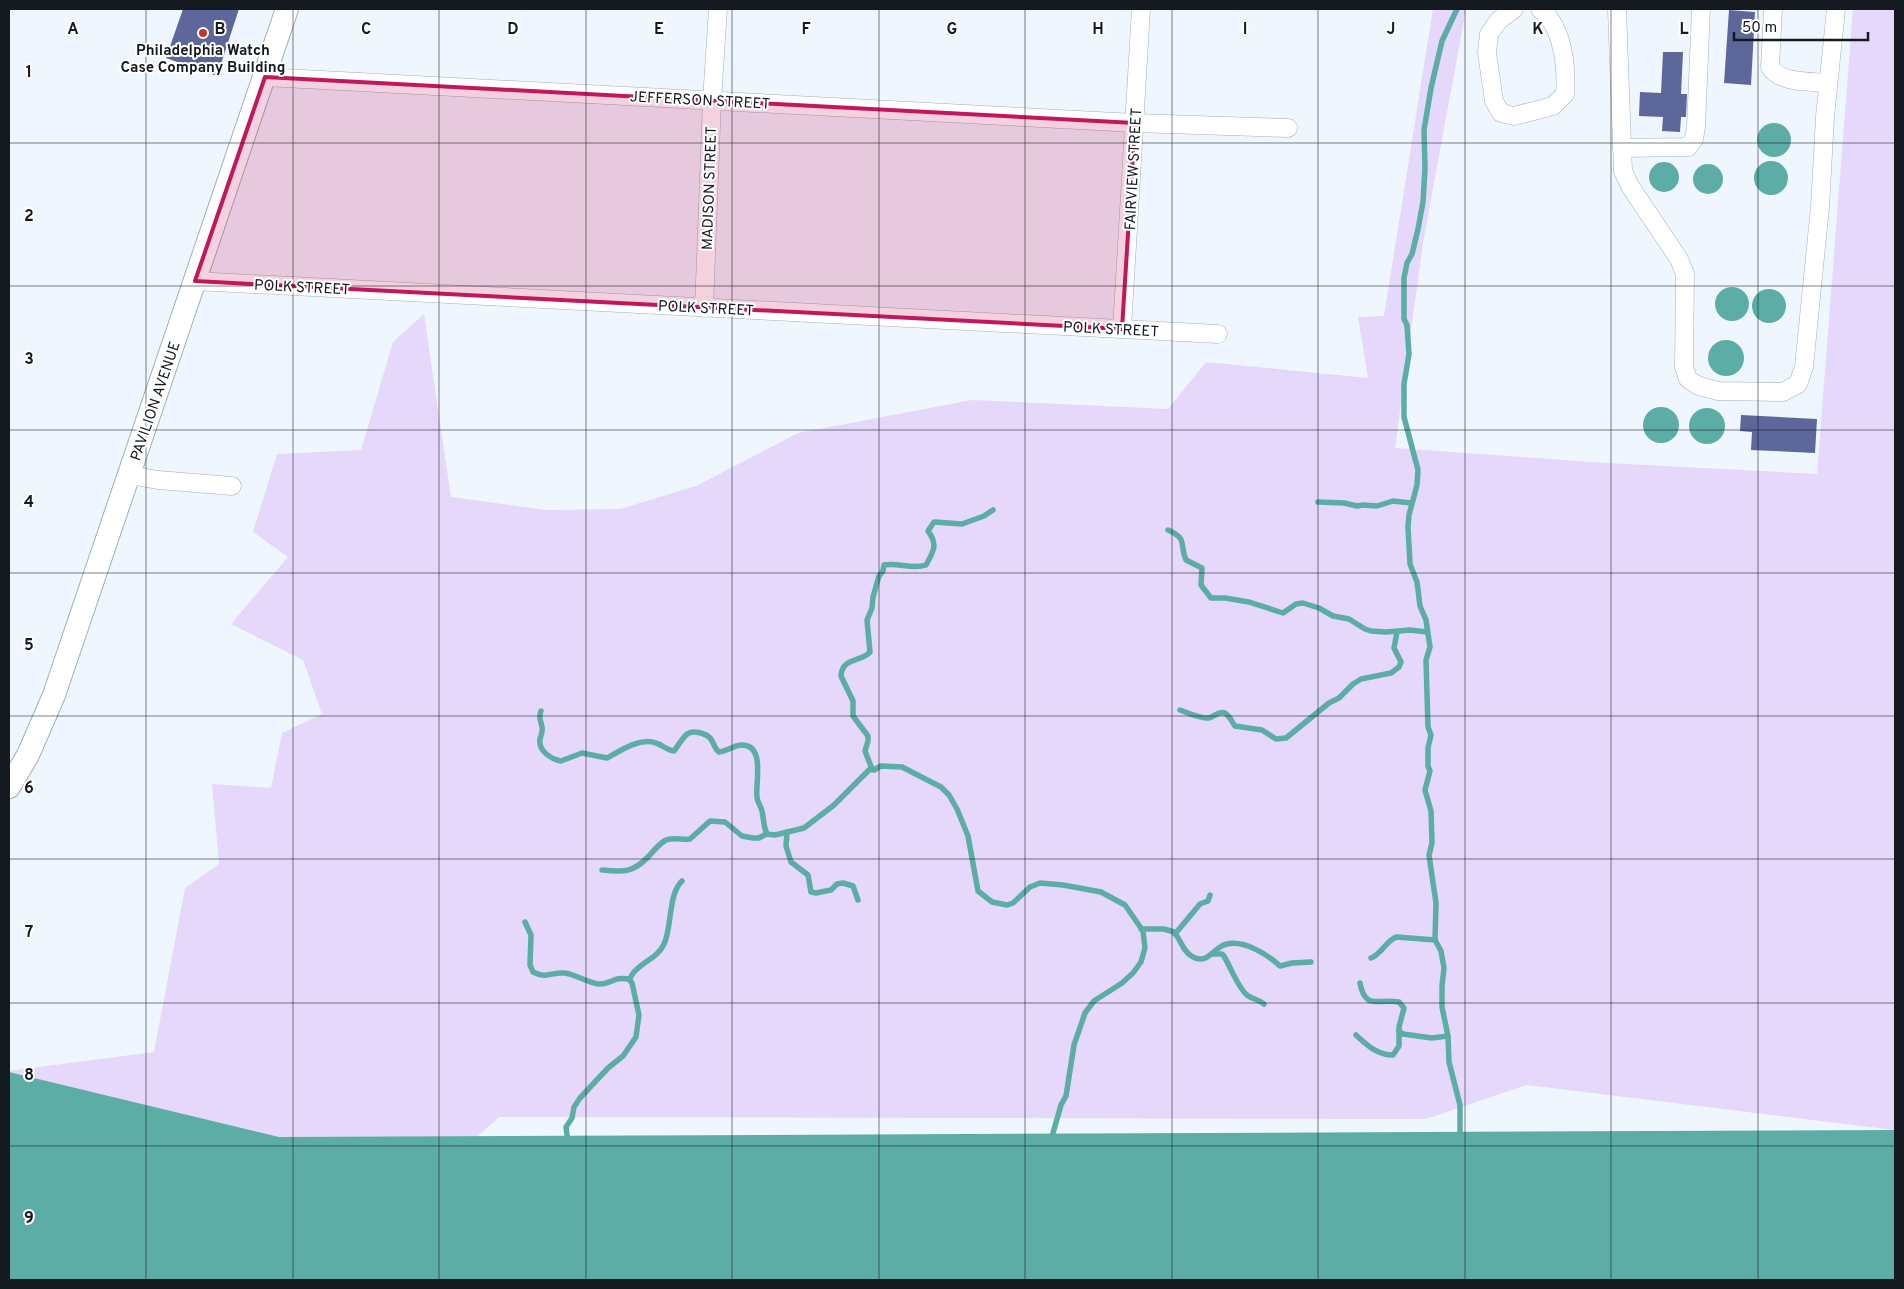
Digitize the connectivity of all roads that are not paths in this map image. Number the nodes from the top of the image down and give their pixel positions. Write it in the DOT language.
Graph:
graph roads {
  1 [pos="287,9"];
  2 [pos="718,9"];
  3 [pos="1141,9"];
  4 [pos="1514,9"];
  5 [pos="1540,9"];
  6 [pos="1617,9"];
  7 [pos="1701,9"];
  8 [pos="1773,9"];
  9 [pos="1836,9"];
  10 [pos="265,77"];
  11 [pos="1828,83"];
  12 [pos="712,100"];
  13 [pos="1135,123"];
  14 [pos="1288,128"];
  15 [pos="1622,148"];
  16 [pos="195,281"];
  17 [pos="704,308"];
  18 [pos="1122,329"];
  19 [pos="1218,334"];
  20 [pos="130,475"];
  21 [pos="232,486"];
  22 [pos="9,787"];
  1 -- 10 [label="main road, PAVILION AVENUE"];
  2 -- 12 [label="street, MADISON STREET"];
  3 -- 13 [label="street, FAIRVIEW STREET"];
  4 -- 5 [label="street"];
  6 -- 15 [label="street"];
  7 -- 15 [label="street"];
  8 -- 11 [label="street"];
  9 -- 11 [label="street"];
  10 -- 12 [label="street, JEFFERSON STREET"];
  10 -- 16 [label="main road, PAVILION AVENUE"];
  11 -- 15 [label="street"];
  12 -- 13 [label="street, JEFFERSON STREET"];
  12 -- 17 [label="street, MADISON STREET"];
  13 -- 14 [label="street, JEFFERSON STREET"];
  13 -- 18 [label="street, FAIRVIEW STREET"];
  16 -- 17 [label="street, POLK STREET"];
  16 -- 20 [label="main road, PAVILION AVENUE"];
  17 -- 18 [label="street, POLK STREET"];
  18 -- 19 [label="street, POLK STREET"];
  20 -- 21 [label="street"];
  20 -- 22 [label="main road, PAVILION AVENUE"];
}
